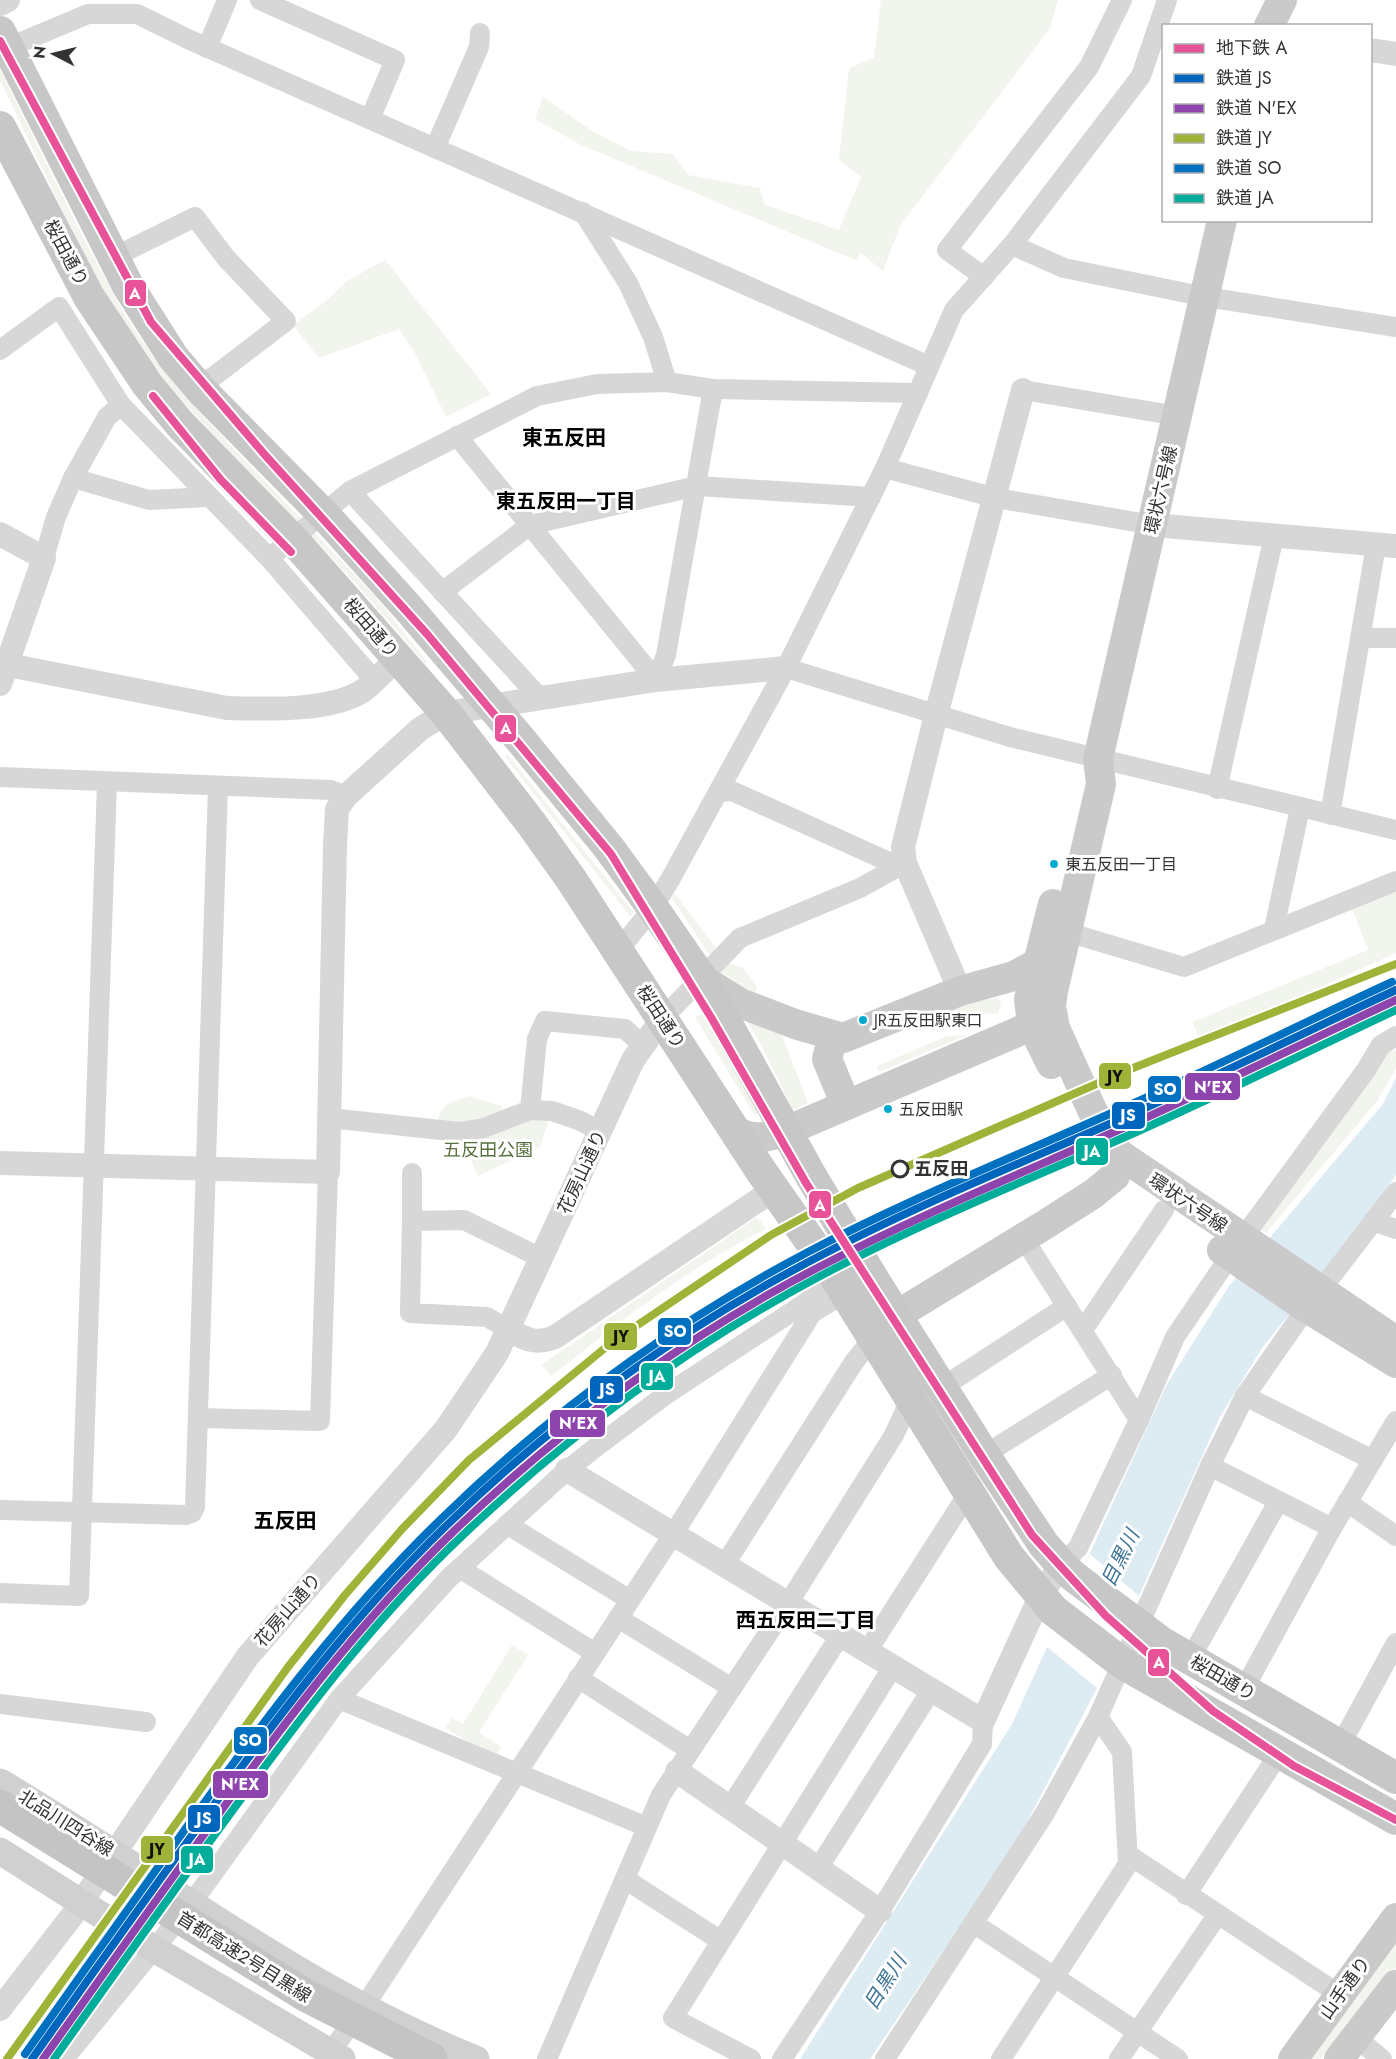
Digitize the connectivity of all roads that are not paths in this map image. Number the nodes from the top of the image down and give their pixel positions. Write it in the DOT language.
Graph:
graph roads {
  1 [pos="8,0"];
  2 [pos="227,0"];
  3 [pos="260,0"];
  4 [pos="1122,0"];
  5 [pos="1167,0"];
  6 [pos="1282,0"];
  7 [pos="0,4"];
  8 [pos="1270,24"];
  9 [pos="1160,26"];
  10 [pos="480,33"];
  11 [pos="4,40"];
  12 [pos="207,48"];
  13 [pos="1372,50"];
  14 [pos="1396,54"];
  15 [pos="370,119"];
  16 [pos="0,127"];
  17 [pos="435,147"];
  18 [pos="583,212"];
  19 [pos="1222,222"];
  20 [pos="1012,244"];
  21 [pos="114,257"];
  22 [pos="984,277"];
  23 [pos="1206,297"];
  24 [pos="107,325"];
  25 [pos="1396,327"];
  26 [pos="79,339"];
  27 [pos="0,350"];
  28 [pos="929,366"];
  29 [pos="667,382"];
  30 [pos="196,384"];
  31 [pos="713,389"];
  32 [pos="1023,390"];
  33 [pos="918,393"];
  34 [pos="121,405"];
  35 [pos="1178,416"];
  36 [pos="457,436"];
  37 [pos="885,468"];
  38 [pos="73,478"];
  39 [pos="697,486"];
  40 [pos="350,491"];
  41 [pos="209,497"];
  42 [pos="871,497"];
  43 [pos="996,498"];
  44 [pos="530,525"];
  45 [pos="1153,525"];
  46 [pos="0,534"];
  47 [pos="1274,536"];
  48 [pos="1386,545"];
  49 [pos="44,558"];
  50 [pos="268,558"];
  51 [pos="442,592"];
  52 [pos="1360,638"];
  53 [pos="1396,638"];
  54 [pos="398,659"];
  55 [pos="786,668"];
  56 [pos="3,671"];
  57 [pos="656,680"];
  58 [pos="375,681"];
  59 [pos="540,698"];
  60 [pos="492,705"];
  61 [pos="446,713"];
  62 [pos="936,715"];
  63 [pos="1098,759"];
  64 [pos="0,777"];
  65 [pos="106,783"];
  66 [pos="218,786"];
  67 [pos="1217,789"];
  68 [pos="719,792"];
  69 [pos="346,796"];
  70 [pos="1300,808"];
  71 [pos="1330,815"];
  72 [pos="1396,830"];
  73 [pos="902,864"];
  74 [pos="1396,881"];
  75 [pos="653,908"];
  76 [pos="1274,929"];
  77 [pos="1067,932"];
  78 [pos="618,951"];
  79 [pos="1038,963"];
  80 [pos="702,979"];
  81 [pos="960,991"];
  82 [pos="1027,1012"];
  83 [pos="662,1020"];
  84 [pos="833,1036"];
  85 [pos="1396,1036"];
  86 [pos="642,1045"];
  87 [pos="846,1105"];
  88 [pos="530,1110"];
  89 [pos="330,1118"];
  90 [pos="735,1130"];
  91 [pos="786,1131"];
  92 [pos="601,1132"];
  93 [pos="0,1163"];
  94 [pos="93,1164"];
  95 [pos="205,1169"];
  96 [pos="328,1172"];
  97 [pos="412,1173"];
  98 [pos="1115,1176"];
  99 [pos="1396,1192"];
  100 [pos="779,1195"];
  101 [pos="1164,1210"];
  102 [pos="412,1221"];
  103 [pos="1373,1221"];
  104 [pos="1396,1228"];
  105 [pos="1024,1239"];
  106 [pos="1240,1250"];
  107 [pos="541,1258"];
  108 [pos="860,1258"];
  109 [pos="840,1284"];
  110 [pos="1311,1298"];
  111 [pos="1068,1306"];
  112 [pos="897,1315"];
  113 [pos="775,1322"];
  114 [pos="509,1329"];
  115 [pos="1083,1330"];
  116 [pos="799,1333"];
  117 [pos="873,1338"];
  118 [pos="1396,1341"];
  119 [pos="1396,1363"];
  120 [pos="1112,1375"];
  121 [pos="941,1388"];
  122 [pos="907,1393"];
  123 [pos="1245,1396"];
  124 [pos="198,1419"];
  125 [pos="1139,1420"];
  126 [pos="1396,1421"];
  127 [pos="984,1455"];
  128 [pos="1373,1460"];
  129 [pos="1210,1466"];
  130 [pos="567,1470"];
  131 [pos="969,1492"];
  132 [pos="1278,1502"];
  133 [pos="1347,1502"];
  134 [pos="0,1510"];
  135 [pos="81,1513"];
  136 [pos="508,1525"];
  137 [pos="1332,1528"];
  138 [pos="674,1533"];
  139 [pos="1396,1536"];
  140 [pos="725,1564"];
  141 [pos="461,1569"];
  142 [pos="1067,1570"];
  143 [pos="0,1593"];
  144 [pos="630,1600"];
  145 [pos="789,1602"];
  146 [pos="1047,1604"];
  147 [pos="618,1618"];
  148 [pos="1138,1627"];
  149 [pos="841,1634"];
  150 [pos="1396,1643"];
  151 [pos="868,1650"];
  152 [pos="595,1653"];
  153 [pos="1190,1659"];
  154 [pos="1122,1663"];
  155 [pos="894,1665"];
  156 [pos="578,1678"];
  157 [pos="732,1688"];
  158 [pos="932,1689"];
  159 [pos="1244,1689"];
  160 [pos="339,1699"];
  161 [pos="0,1704"];
  162 [pos="1098,1717"];
  163 [pos="983,1721"];
  164 [pos="146,1722"];
  165 [pos="1340,1746"];
  166 [pos="690,1750"];
  167 [pos="1280,1752"];
  168 [pos="677,1771"];
  169 [pos="516,1772"];
  170 [pos="1396,1778"];
  171 [pos="0,1782"];
  172 [pos="0,1806"];
  173 [pos="731,1806"];
  174 [pos="1396,1819"];
  175 [pos="647,1827"];
  176 [pos="0,1828"];
  177 [pos="783,1841"];
  178 [pos="0,1851"];
  179 [pos="113,1853"];
  180 [pos="1129,1855"];
  181 [pos="819,1867"];
  182 [pos="625,1879"];
  183 [pos="1186,1895"];
  184 [pos="81,1901"];
  185 [pos="192,1904"];
  186 [pos="880,1911"];
  187 [pos="1218,1914"];
  188 [pos="1396,1918"];
  189 [pos="973,1923"];
  190 [pos="721,1941"];
  191 [pos="156,1950"];
  192 [pos="1056,1977"];
  193 [pos="1396,1985"];
  194 [pos="1340,1995"];
  195 [pos="364,2006"];
  196 [pos="0,2009"];
  197 [pos="1138,2031"];
  198 [pos="1347,2048"];
  199 [pos="334,2057"];
  200 [pos="64,2059"];
  201 [pos="388,2059"];
  202 [pos="431,2059"];
  203 [pos="476,2059"];
  204 [pos="547,2059"];
  205 [pos="751,2059"];
  206 [pos="782,2059"];
  207 [pos="885,2059"];
  208 [pos="1001,2059"];
  209 [pos="1119,2059"];
  210 [pos="1178,2059"];
  211 [pos="1293,2059"];
  212 [pos="1382,2059"];
  1 -- 7 [label="street"];
  2 -- 12 [label="street"];
  3 -- 15 [label="street"];
  4 -- 22 [label="street"];
  5 -- 9 [label="street"];
  6 -- 8 [label="main road"];
  9 -- 20 [label="street"];
  10 -- 17 [label="street"];
  11 -- 12 [label="street"];
  11 -- 21 [label="highway, 桜田通り"];
  12 -- 15 [label="street"];
  13 -- 14 [label="street"];
  15 -- 17 [label="street"];
  16 -- 24 [label="highway, 桜田通り"];
  17 -- 18 [label="street"];
  18 -- 28 [label="street"];
  18 -- 29 [label="street"];
  19 -- 23 [label="main road, 環状六号線"];
  20 -- 22 [label="street"];
  20 -- 23 [label="street"];
  21 -- 30 [label="highway, 桜田通り"];
  21 -- 30 [label="street"];
  22 -- 28 [label="street"];
  23 -- 25 [label="street"];
  23 -- 35 [label="main road, 環状六号線"];
  24 -- 26 [label="street"];
  24 -- 54 [label="highway, 桜田通り"];
  26 -- 27 [label="street"];
  26 -- 34 [label="street"];
  28 -- 33 [label="street"];
  29 -- 31 [label="street"];
  29 -- 36 [label="street"];
  30 -- 60 [label="highway, 桜田通り"];
  31 -- 33 [label="street"];
  31 -- 39 [label="street"];
  32 -- 35 [label="street"];
  32 -- 43 [label="street"];
  33 -- 37 [label="street"];
  34 -- 38 [label="street"];
  34 -- 41 [label="street"];
  35 -- 45 [label="main road, 環状六号線"];
  36 -- 40 [label="street"];
  36 -- 44 [label="street"];
  37 -- 42 [label="street"];
  37 -- 43 [label="street"];
  38 -- 41 [label="street"];
  38 -- 49 [label="street"];
  39 -- 42 [label="street"];
  39 -- 44 [label="street"];
  39 -- 57 [label="street"];
  40 -- 50 [label="street"];
  40 -- 51 [label="street"];
  41 -- 50 [label="street"];
  42 -- 55 [label="street"];
  43 -- 45 [label="street"];
  43 -- 62 [label="street"];
  44 -- 51 [label="street"];
  44 -- 57 [label="street"];
  45 -- 47 [label="street"];
  45 -- 63 [label="main road, 環状六号線"];
  46 -- 49 [label="street"];
  47 -- 48 [label="street"];
  47 -- 67 [label="street"];
  48 -- 52 [label="street"];
  49 -- 56 [label="street"];
  50 -- 58 [label="street"];
  51 -- 59 [label="street"];
  52 -- 53 [label="street"];
  52 -- 71 [label="street"];
  54 -- 58 [label="street"];
  54 -- 61 [label="highway, 桜田通り"];
  55 -- 57 [label="street"];
  55 -- 62 [label="street"];
  55 -- 68 [label="street"];
  56 -- 58 [label="street"];
  57 -- 59 [label="street"];
  59 -- 60 [label="street"];
  60 -- 61 [label="street"];
  60 -- 75 [label="highway, 桜田通り"];
  61 -- 69 [label="street"];
  61 -- 78 [label="highway, 桜田通り"];
  62 -- 63 [label="street"];
  62 -- 73 [label="street"];
  63 -- 67 [label="street"];
  63 -- 77 [label="main road, 環状六号線"];
  63 -- 79 [label="main road, 環状六号線"];
  64 -- 65 [label="street"];
  65 -- 66 [label="street"];
  65 -- 94 [label="street"];
  66 -- 69 [label="street"];
  66 -- 95 [label="street"];
  67 -- 70 [label="street"];
  68 -- 73 [label="street"];
  68 -- 75 [label="street"];
  69 -- 89 [label="street"];
  70 -- 71 [label="street"];
  70 -- 76 [label="street"];
  71 -- 72 [label="street"];
  73 -- 80 [label="street"];
  73 -- 81 [label="street"];
  74 -- 76 [label="street"];
  75 -- 78 [label="street"];
  75 -- 80 [label="highway, 桜田通り"];
  76 -- 77 [label="street"];
  77 -- 82 [label="main road, 環状六号線"];
  78 -- 83 [label="highway, 桜田通り"];
  79 -- 81 [label="main road"];
  79 -- 82 [label="main road, 環状六号線"];
  80 -- 83 [label="street"];
  80 -- 84 [label="main road"];
  80 -- 91 [label="highway, 桜田通り"];
  81 -- 82 [label="main road"];
  81 -- 84 [label="main road"];
  82 -- 87 [label="main road"];
  82 -- 98 [label="main road, 環状六号線"];
  82 -- 106 [label="main road, 環状六号線"];
  83 -- 86 [label="street, 花房山通り"];
  83 -- 90 [label="highway, 桜田通り"];
  84 -- 87 [label="main road"];
  85 -- 106 [label="street"];
  86 -- 88 [label="street"];
  86 -- 92 [label="street, 花房山通り"];
  87 -- 91 [label="main road"];
  88 -- 89 [label="street"];
  88 -- 92 [label="street"];
  89 -- 96 [label="street"];
  90 -- 91 [label="main road"];
  90 -- 100 [label="highway, 桜田通り"];
  91 -- 108 [label="highway, 桜田通り"];
  92 -- 107 [label="street, 花房山通り"];
  93 -- 94 [label="street"];
  94 -- 95 [label="street"];
  94 -- 135 [label="street"];
  95 -- 96 [label="street"];
  95 -- 124 [label="street"];
  96 -- 124 [label="street"];
  97 -- 102 [label="street"];
  98 -- 101 [label="main road, 環状六号線"];
  98 -- 105 [label="main road"];
  99 -- 103 [label="street"];
  100 -- 109 [label="highway, 桜田通り"];
  100 -- 114 [label="street"];
  101 -- 106 [label="main road, 環状六号線"];
  101 -- 115 [label="street"];
  102 -- 107 [label="street"];
  102 -- 114 [label="street"];
  103 -- 104 [label="street"];
  103 -- 110 [label="street"];
  105 -- 111 [label="street"];
  105 -- 112 [label="main road"];
  106 -- 110 [label="main road, 環状六号線"];
  106 -- 125 [label="street"];
  107 -- 114 [label="street, 花房山通り"];
  108 -- 109 [label="street"];
  108 -- 112 [label="highway, 桜田通り"];
  109 -- 112 [label="highway"];
  109 -- 113 [label="street"];
  109 -- 116 [label="street"];
  109 -- 117 [label="highway, 桜田通り"];
  110 -- 118 [label="main road, 環状六号線"];
  110 -- 119 [label="main road, 環状六号線"];
  110 -- 123 [label="street"];
  111 -- 115 [label="street"];
  111 -- 121 [label="street"];
  112 -- 117 [label="main road"];
  112 -- 121 [label="highway, 桜田通り"];
  113 -- 116 [label="street"];
  113 -- 130 [label="street"];
  114 -- 179 [label="street, 花房山通り"];
  115 -- 120 [label="street"];
  116 -- 138 [label="street"];
  117 -- 122 [label="highway, 桜田通り"];
  117 -- 140 [label="street"];
  120 -- 125 [label="street"];
  120 -- 127 [label="street"];
  121 -- 127 [label="highway, 桜田通り"];
  122 -- 131 [label="highway, 桜田通り"];
  122 -- 145 [label="street"];
  123 -- 128 [label="street"];
  123 -- 129 [label="street"];
  124 -- 135 [label="street"];
  125 -- 142 [label="street"];
  126 -- 128 [label="street"];
  127 -- 142 [label="highway, 桜田通り"];
  128 -- 133 [label="street"];
  129 -- 132 [label="street"];
  129 -- 148 [label="street"];
  130 -- 136 [label="street"];
  130 -- 138 [label="street"];
  131 -- 146 [label="highway, 桜田通り"];
  131 -- 151 [label="street"];
  132 -- 137 [label="street"];
  132 -- 153 [label="street"];
  133 -- 137 [label="street"];
  133 -- 139 [label="street"];
  134 -- 135 [label="street"];
  135 -- 143 [label="street"];
  136 -- 141 [label="street"];
  136 -- 144 [label="street"];
  137 -- 159 [label="street"];
  138 -- 140 [label="street"];
  138 -- 144 [label="street"];
  140 -- 145 [label="street"];
  141 -- 152 [label="street"];
  141 -- 160 [label="street"];
  142 -- 146 [label="street"];
  142 -- 148 [label="highway, 桜田通り"];
  144 -- 147 [label="street"];
  145 -- 149 [label="street"];
  145 -- 157 [label="street"];
  146 -- 154 [label="highway, 桜田通り"];
  146 -- 163 [label="street"];
  147 -- 152 [label="street"];
  147 -- 157 [label="street"];
  148 -- 153 [label="highway, 桜田通り"];
  148 -- 154 [label="street"];
  149 -- 151 [label="street"];
  149 -- 173 [label="street"];
  150 -- 165 [label="street"];
  151 -- 155 [label="street"];
  152 -- 156 [label="street"];
  153 -- 159 [label="highway, 桜田通り"];
  154 -- 162 [label="street"];
  154 -- 167 [label="highway, 桜田通り"];
  155 -- 158 [label="street"];
  155 -- 177 [label="street"];
  156 -- 166 [label="street"];
  156 -- 169 [label="street"];
  157 -- 166 [label="street"];
  158 -- 163 [label="street"];
  158 -- 181 [label="street"];
  159 -- 165 [label="highway, 桜田通り"];
  160 -- 169 [label="street"];
  160 -- 185 [label="street"];
  161 -- 164 [label="street"];
  162 -- 180 [label="street"];
  162 -- 189 [label="street"];
  163 -- 186 [label="street"];
  165 -- 170 [label="highway, 桜田通り"];
  166 -- 168 [label="street"];
  167 -- 174 [label="highway, 桜田通り"];
  167 -- 183 [label="street"];
  168 -- 173 [label="street"];
  168 -- 175 [label="street"];
  169 -- 175 [label="street"];
  169 -- 195 [label="street"];
  171 -- 179 [label="main road, 北品川四谷線"];
  172 -- 202 [label="highway, 首都高速2号目黒線"];
  173 -- 177 [label="street"];
  175 -- 182 [label="street"];
  176 -- 201 [label="highway, 首都高速2号目黒線"];
  177 -- 181 [label="street"];
  177 -- 190 [label="street"];
  178 -- 184 [label="main road"];
  179 -- 184 [label="street, 花房山通り"];
  179 -- 185 [label="main road, 北品川四谷線"];
  180 -- 183 [label="street"];
  180 -- 192 [label="street"];
  181 -- 186 [label="street"];
  182 -- 190 [label="street"];
  182 -- 204 [label="street"];
  183 -- 187 [label="street"];
  184 -- 191 [label="main road"];
  184 -- 196 [label="street, 花房山通り"];
  185 -- 191 [label="street"];
  185 -- 195 [label="main road, 北品川四谷線"];
  186 -- 206 [label="street"];
  187 -- 194 [label="street"];
  187 -- 197 [label="street"];
  188 -- 194 [label="main road, 山手通り"];
  189 -- 192 [label="street"];
  189 -- 207 [label="street"];
  190 -- 205 [label="street"];
  191 -- 199 [label="main road"];
  191 -- 200 [label="street"];
  192 -- 197 [label="street"];
  192 -- 208 [label="street"];
  193 -- 198 [label="main road, 山手通り"];
  194 -- 211 [label="main road, 山手通り"];
  195 -- 199 [label="street"];
  195 -- 203 [label="main road, 北品川四谷線"];
  197 -- 209 [label="street"];
  197 -- 210 [label="street"];
  198 -- 212 [label="street"];
}
